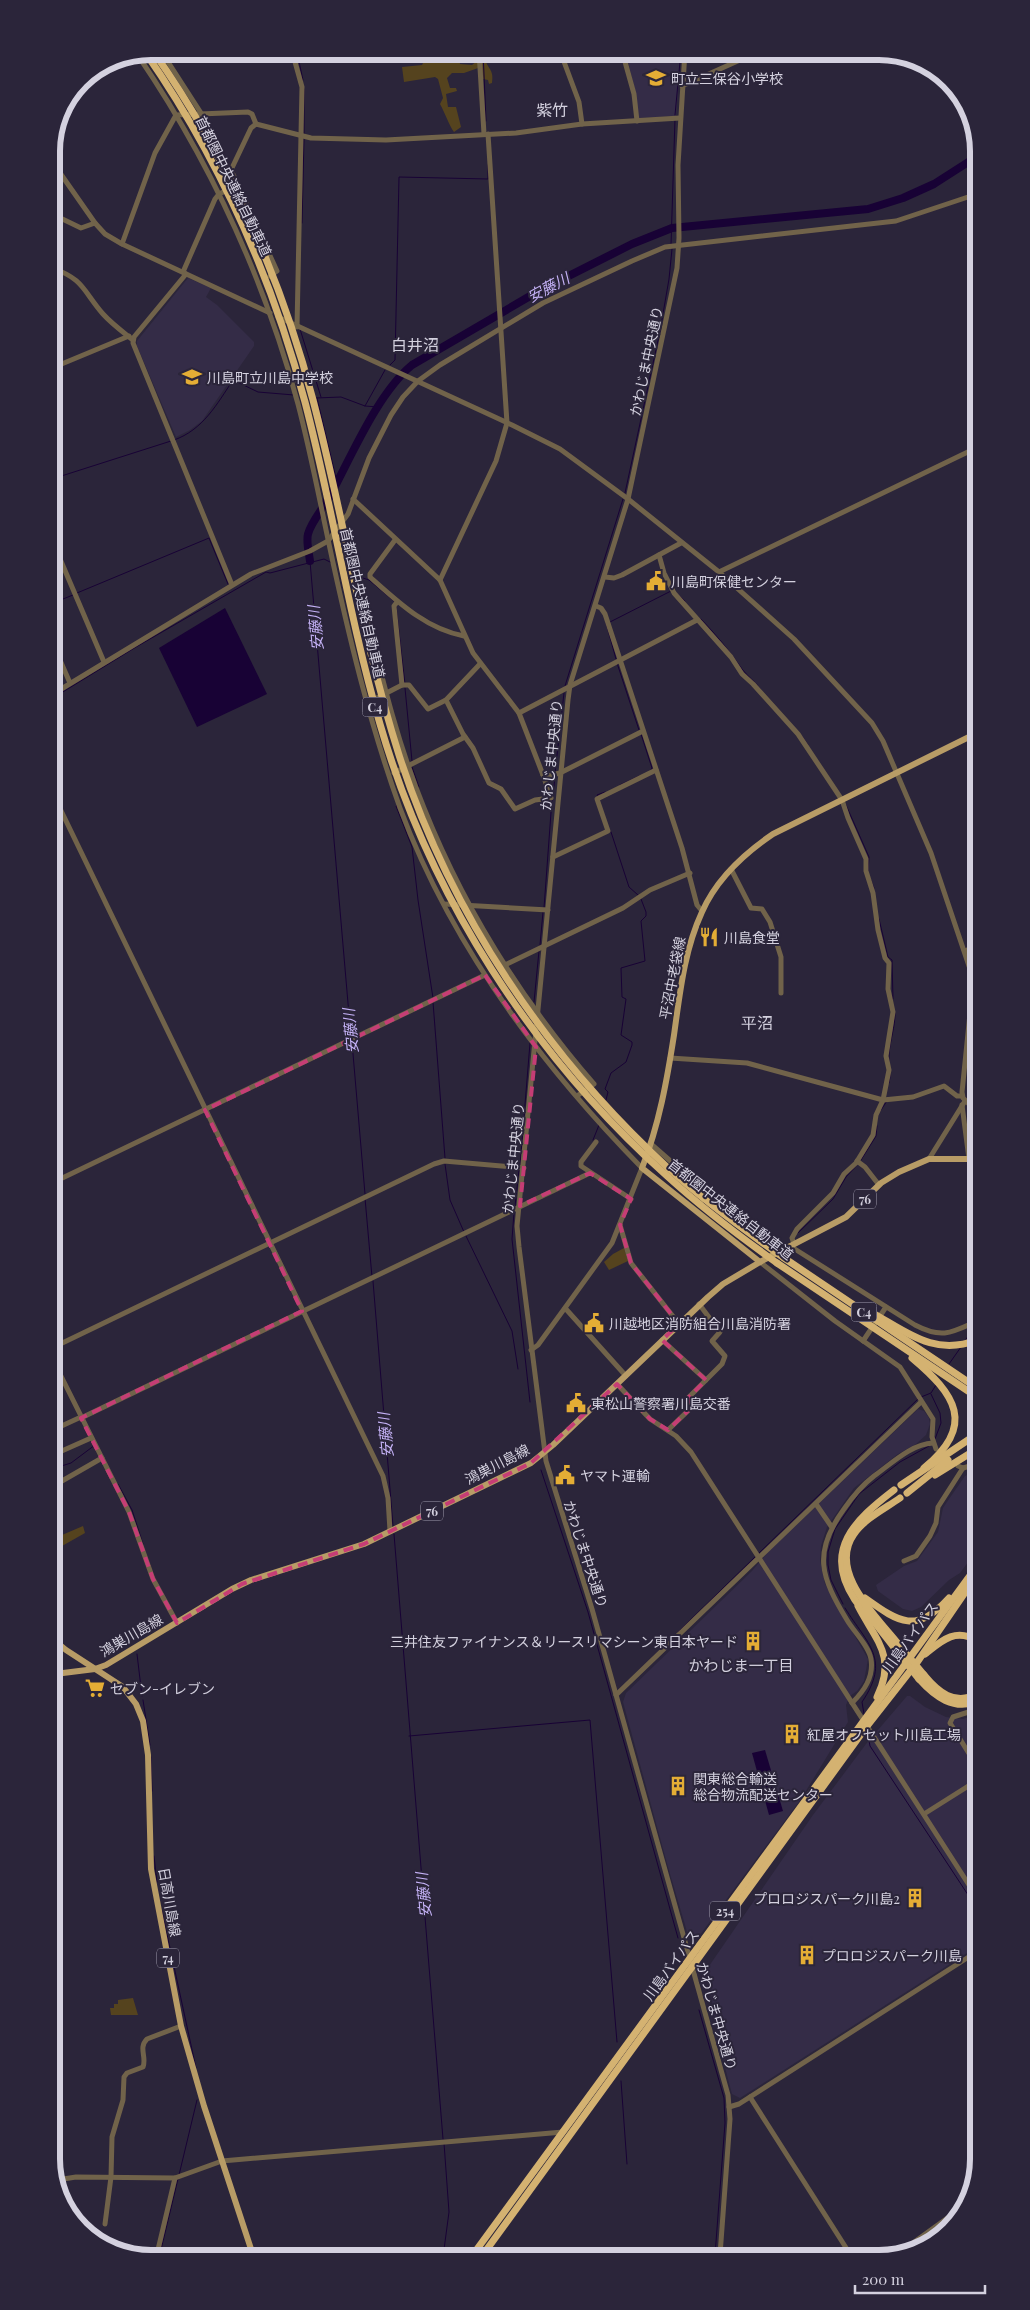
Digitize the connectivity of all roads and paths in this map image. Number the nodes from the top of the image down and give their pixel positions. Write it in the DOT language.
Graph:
graph roads {
  1 [pos="150,60"];
  2 [pos="159,60"];
  3 [pos="166,60"];
  4 [pos="295,60"];
  5 [pos="480,60"];
  6 [pos="563,60"];
  7 [pos="625,60"];
  8 [pos="684,60"];
  9 [pos="742,60"];
  10 [pos="142,62"];
  11 [pos="682,86"];
  12 [pos="201,113"];
  13 [pos="176,115"];
  14 [pos="680,118"];
  15 [pos="637,121"];
  16 [pos="256,124"];
  17 [pos="582,124"];
  18 [pos="486,134"];
  19 [pos="302,137"];
  20 [pos="60,172"];
  21 [pos="239,185"];
  22 [pos="220,194"];
  23 [pos="970,196"];
  24 [pos="60,218"];
  25 [pos="95,223"];
  26 [pos="122,244"];
  27 [pos="679,245"];
  28 [pos="60,271"];
  29 [pos="185,273"];
  30 [pos="258,280"];
  31 [pos="270,313"];
  32 [pos="296,327"];
  33 [pos="500,328"];
  34 [pos="131,338"];
  35 [pos="60,365"];
  36 [pos="418,381"];
  37 [pos="507,422"];
  38 [pos="970,451"];
  39 [pos="353,499"];
  40 [pos="628,499"];
  41 [pos="395,540"];
  42 [pos="328,541"];
  43 [pos="681,543"];
  44 [pos="659,555"];
  45 [pos="60,559"];
  46 [pos="719,572"];
  47 [pos="605,577"];
  48 [pos="440,580"];
  49 [pos="232,585"];
  50 [pos="397,602"];
  51 [pos="596,606"];
  52 [pos="368,619"];
  53 [pos="697,620"];
  54 [pos="464,636"];
  55 [pos="60,660"];
  56 [pos="618,660"];
  57 [pos="104,662"];
  58 [pos="480,664"];
  59 [pos="70,684"];
  60 [pos="402,685"];
  61 [pos="566,688"];
  62 [pos="60,690"];
  63 [pos="386,692"];
  64 [pos="446,700"];
  65 [pos="366,703"];
  66 [pos="519,713"];
  67 [pos="643,731"];
  68 [pos="970,736"];
  69 [pos="465,737"];
  70 [pos="408,765"];
  71 [pos="656,770"];
  72 [pos="897,773"];
  73 [pos="557,774"];
  74 [pos="543,775"];
  75 [pos="389,776"];
  76 [pos="842,800"];
  77 [pos="60,809"];
  78 [pos="553,857"];
  79 [pos="732,870"];
  80 [pos="690,872"];
  81 [pos="444,904"];
  82 [pos="469,905"];
  83 [pos="548,910"];
  84 [pos="702,911"];
  85 [pos="545,945"];
  86 [pos="970,949"];
  87 [pos="965,951"];
  88 [pos="505,965"];
  89 [pos="970,972"];
  90 [pos="485,974"];
  91 [pos="781,993"];
  92 [pos="539,1013"];
  93 [pos="970,1019"];
  94 [pos="536,1047"];
  95 [pos="670,1058"];
  96 [pos="577,1096"];
  97 [pos="883,1100"];
  98 [pos="963,1100"];
  99 [pos="970,1106"];
  100 [pos="205,1110"];
  101 [pos="596,1142"];
  102 [pos="651,1144"];
  103 [pos="970,1146"];
  104 [pos="929,1159"];
  105 [pos="970,1159"];
  106 [pos="859,1162"];
  107 [pos="524,1168"];
  108 [pos="642,1168"];
  109 [pos="590,1173"];
  110 [pos="60,1179"];
  111 [pos="879,1185"];
  112 [pos="630,1198"];
  113 [pos="520,1206"];
  114 [pos="694,1210"];
  115 [pos="620,1225"];
  116 [pos="269,1243"];
  117 [pos="792,1245"];
  118 [pos="781,1260"];
  119 [pos="760,1262"];
  120 [pos="699,1304"];
  121 [pos="886,1307"];
  122 [pos="565,1308"];
  123 [pos="302,1311"];
  124 [pos="876,1322"];
  125 [pos="679,1324"];
  126 [pos="970,1324"];
  127 [pos="662,1340"];
  128 [pos="864,1341"];
  129 [pos="970,1343"];
  130 [pos="60,1344"];
  131 [pos="905,1349"];
  132 [pos="531,1350"];
  133 [pos="945,1371"];
  134 [pos="60,1376"];
  135 [pos="626,1376"];
  136 [pos="706,1380"];
  137 [pos="617,1384"];
  138 [pos="970,1384"];
  139 [pos="970,1391"];
  140 [pos="920,1399"];
  141 [pos="81,1417"];
  142 [pos="60,1427"];
  143 [pos="668,1430"];
  144 [pos="91,1438"];
  145 [pos="970,1439"];
  146 [pos="933,1441"];
  147 [pos="970,1444"];
  148 [pos="936,1449"];
  149 [pos="60,1452"];
  150 [pos="544,1453"];
  151 [pos="970,1453"];
  152 [pos="102,1458"];
  153 [pos="970,1465"];
  154 [pos="924,1468"];
  155 [pos="60,1482"];
  156 [pos="901,1485"];
  157 [pos="916,1487"];
  158 [pos="894,1490"];
  159 [pos="907,1493"];
  160 [pos="900,1498"];
  161 [pos="816,1504"];
  162 [pos="831,1526"];
  163 [pos="390,1531"];
  164 [pos="758,1558"];
  165 [pos="904,1561"];
  166 [pos="970,1576"];
  167 [pos="970,1585"];
  168 [pos="961,1588"];
  169 [pos="858,1598"];
  170 [pos="177,1623"];
  171 [pos="970,1638"];
  172 [pos="60,1645"];
  173 [pos="918,1661"];
  174 [pos="95,1669"];
  175 [pos="60,1673"];
  176 [pos="921,1677"];
  177 [pos="616,1695"];
  178 [pos="970,1697"];
  179 [pos="852,1703"];
  180 [pos="970,1703"];
  181 [pos="871,1709"];
  182 [pos="970,1711"];
  183 [pos="866,1723"];
  184 [pos="970,1755"];
  185 [pos="970,1785"];
  186 [pos="924,1814"];
  187 [pos="970,1886"];
  188 [pos="970,1956"];
  189 [pos="691,1964"];
  190 [pos="181,2026"];
  191 [pos="750,2097"];
  192 [pos="729,2107"];
  193 [pos="564,2132"];
  194 [pos="222,2161"];
  195 [pos="111,2177"];
  196 [pos="174,2178"];
  197 [pos="63,2179"];
  198 [pos="949,2217"];
  199 [pos="105,2224"];
  200 [pos="927,2233"];
  201 [pos="928,2236"];
  202 [pos="914,2243"];
  203 [pos="158,2250"];
  204 [pos="251,2250"];
  205 [pos="476,2250"];
  206 [pos="486,2250"];
  207 [pos="720,2250"];
  208 [pos="847,2250"];
  1 -- 118 [label="highway, 首都圏中央連絡自動車道 / C4, bridge"];
  2 -- 118 [label="highway, 首都圏中央連絡自動車道 / C4, bridge"];
  3 -- 12 [label="street"];
  4 -- 19 [label="street"];
  5 -- 18 [label="street"];
  6 -- 17 [label="street"];
  7 -- 15 [label="street"];
  8 -- 11 [label="street, かわじま中央通り"];
  9 -- 11 [label="street"];
  10 -- 13 [label="street"];
  11 -- 14 [label="street, かわじま中央通り"];
  12 -- 13 [label="street"];
  12 -- 16 [label="street"];
  13 -- 22 [label="street"];
  13 -- 26 [label="street"];
  14 -- 15 [label="street"];
  14 -- 27 [label="street, かわじま中央通り"];
  15 -- 17 [label="street"];
  16 -- 19 [label="street"];
  16 -- 21 [label="street"];
  17 -- 18 [label="street"];
  18 -- 19 [label="street"];
  18 -- 33 [label="street"];
  19 -- 32 [label="street"];
  20 -- 25 [label="street"];
  21 -- 22 [label="street"];
  21 -- 30 [label="street"];
  22 -- 29 [label="street"];
  22 -- 30 [label="street"];
  23 -- 27 [label="street"];
  24 -- 25 [label="street"];
  25 -- 26 [label="street"];
  26 -- 29 [label="street"];
  27 -- 33 [label="street"];
  27 -- 40 [label="street, かわじま中央通り"];
  28 -- 34 [label="street"];
  29 -- 31 [label="street"];
  29 -- 34 [label="street"];
  30 -- 31 [label="street"];
  31 -- 32 [label="street"];
  31 -- 42 [label="street"];
  32 -- 36 [label="street"];
  33 -- 36 [label="street"];
  33 -- 37 [label="street"];
  34 -- 35 [label="street"];
  34 -- 49 [label="street"];
  36 -- 37 [label="street"];
  36 -- 39 [label="street"];
  37 -- 40 [label="street"];
  37 -- 48 [label="street"];
  38 -- 46 [label="street"];
  39 -- 41 [label="street"];
  39 -- 42 [label="street"];
  40 -- 43 [label="street"];
  40 -- 47 [label="street, かわじま中央通り"];
  41 -- 48 [label="street"];
  41 -- 50 [label="street"];
  42 -- 49 [label="street"];
  42 -- 65 [label="street"];
  43 -- 44 [label="street"];
  43 -- 46 [label="street"];
  44 -- 47 [label="street"];
  44 -- 53 [label="street"];
  45 -- 57 [label="street"];
  46 -- 72 [label="street"];
  47 -- 51 [label="street, かわじま中央通り"];
  48 -- 54 [label="street"];
  49 -- 57 [label="street"];
  50 -- 54 [label="street"];
  50 -- 60 [label="street"];
  51 -- 56 [label="street"];
  51 -- 61 [label="street, かわじま中央通り"];
  52 -- 63 [label="street"];
  53 -- 56 [label="street"];
  53 -- 76 [label="street"];
  54 -- 58 [label="street"];
  55 -- 59 [label="street"];
  56 -- 61 [label="street"];
  56 -- 67 [label="street"];
  57 -- 59 [label="street"];
  58 -- 64 [label="street"];
  58 -- 66 [label="street"];
  59 -- 62 [label="street"];
  60 -- 63 [label="street"];
  60 -- 64 [label="street"];
  61 -- 66 [label="street"];
  61 -- 73 [label="street, かわじま中央通り"];
  63 -- 65 [label="street"];
  63 -- 70 [label="street"];
  64 -- 69 [label="street"];
  65 -- 75 [label="street"];
  66 -- 74 [label="street"];
  67 -- 71 [label="street"];
  67 -- 73 [label="street"];
  68 -- 72 [label="main road, 平沼中老袋線"];
  69 -- 70 [label="street"];
  69 -- 74 [label="street"];
  70 -- 75 [label="street"];
  70 -- 82 [label="street"];
  71 -- 78 [label="street"];
  71 -- 80 [label="street"];
  72 -- 76 [label="main road, 平沼中老袋線"];
  72 -- 87 [label="street"];
  73 -- 74 [label="street"];
  73 -- 78 [label="street, かわじま中央通り"];
  75 -- 81 [label="street"];
  76 -- 79 [label="main road, 平沼中老袋線"];
  76 -- 97 [label="street"];
  77 -- 100 [label="street"];
  78 -- 83 [label="street, かわじま中央通り"];
  79 -- 84 [label="main road, 平沼中老袋線"];
  79 -- 91 [label="street"];
  80 -- 84 [label="street"];
  80 -- 85 [label="street"];
  81 -- 82 [label="street"];
  81 -- 90 [label="street"];
  82 -- 83 [label="street"];
  82 -- 88 [label="street"];
  83 -- 85 [label="street, かわじま中央通り"];
  84 -- 95 [label="main road, 平沼中老袋線"];
  85 -- 88 [label="street"];
  85 -- 92 [label="street, かわじま中央通り"];
  86 -- 87 [label="street"];
  87 -- 89 [label="street"];
  88 -- 92 [label="street"];
  90 -- 94 [label="street"];
  90 -- 100 [label="street"];
  92 -- 94 [label="street, かわじま中央通り"];
  92 -- 96 [label="street"];
  93 -- 98 [label="street"];
  94 -- 96 [label="street"];
  94 -- 107 [label="street, かわじま中央通り"];
  95 -- 97 [label="street"];
  95 -- 102 [label="main road, 平沼中老袋線"];
  96 -- 108 [label="street"];
  97 -- 98 [label="street"];
  97 -- 106 [label="street"];
  98 -- 99 [label="street"];
  98 -- 103 [label="street"];
  98 -- 104 [label="street"];
  100 -- 110 [label="street"];
  100 -- 116 [label="street"];
  101 -- 109 [label="street"];
  102 -- 108 [label="main road, 平沼中老袋線"];
  102 -- 114 [label="street"];
  104 -- 105 [label="main road, 鴻巣川島線 / 76"];
  104 -- 111 [label="main road, 鴻巣川島線 / 76"];
  106 -- 111 [label="street"];
  106 -- 117 [label="street"];
  107 -- 113 [label="street, かわじま中央通り"];
  107 -- 116 [label="street"];
  108 -- 112 [label="street"];
  108 -- 114 [label="main road"];
  109 -- 112 [label="street"];
  109 -- 113 [label="street"];
  111 -- 117 [label="main road, 鴻巣川島線 / 76"];
  112 -- 115 [label="street"];
  113 -- 123 [label="street"];
  113 -- 132 [label="street, かわじま中央通り"];
  114 -- 119 [label="main road"];
  115 -- 122 [label="street"];
  115 -- 125 [label="street"];
  116 -- 123 [label="street"];
  116 -- 130 [label="street"];
  117 -- 119 [label="main road, 鴻巣川島線 / 76"];
  117 -- 121 [label="street"];
  118 -- 124 [label="highway, 首都圏中央連絡自動車道 / C4"];
  118 -- 124 [label="highway, 首都圏中央連絡自動車道 / C4"];
  119 -- 120 [label="main road, 鴻巣川島線 / 76"];
  119 -- 128 [label="street"];
  120 -- 125 [label="main road, 鴻巣川島線 / 76"];
  120 -- 136 [label="street"];
  121 -- 124 [label="street"];
  121 -- 126 [label="street"];
  122 -- 132 [label="street"];
  122 -- 135 [label="street"];
  123 -- 141 [label="street"];
  123 -- 163 [label="street"];
  124 -- 128 [label="street"];
  124 -- 129 [label="highway"];
  124 -- 131 [label="highway, 首都圏中央連絡自動車道 / C4"];
  124 -- 133 [label="highway, 首都圏中央連絡自動車道 / C4"];
  125 -- 127 [label="main road, 鴻巣川島線 / 76"];
  127 -- 135 [label="main road, 鴻巣川島線 / 76"];
  127 -- 136 [label="street"];
  128 -- 140 [label="street"];
  131 -- 133 [label="highway, 首都圏中央連絡自動車道 / C4"];
  131 -- 154 [label="highway"];
  132 -- 150 [label="street, かわじま中央通り"];
  133 -- 138 [label="highway, 首都圏中央連絡自動車道 / C4"];
  133 -- 139 [label="highway, 首都圏中央連絡自動車道 / C4"];
  134 -- 141 [label="street"];
  135 -- 137 [label="main road, 鴻巣川島線 / 76"];
  136 -- 143 [label="street"];
  137 -- 143 [label="street"];
  137 -- 150 [label="main road, 鴻巣川島線 / 76"];
  140 -- 146 [label="street"];
  140 -- 161 [label="street"];
  141 -- 142 [label="street"];
  141 -- 144 [label="street"];
  143 -- 164 [label="street"];
  144 -- 149 [label="street"];
  144 -- 152 [label="street"];
  145 -- 154 [label="highway"];
  146 -- 148 [label="street"];
  146 -- 162 [label="street"];
  147 -- 157 [label="highway"];
  150 -- 163 [label="main road, 鴻巣川島線 / 76"];
  150 -- 177 [label="street, かわじま中央通り"];
  151 -- 157 [label="highway"];
  152 -- 155 [label="street"];
  152 -- 170 [label="street"];
  153 -- 165 [label="street"];
  154 -- 156 [label="highway"];
  157 -- 159 [label="highway"];
  158 -- 169 [label="highway"];
  160 -- 169 [label="highway"];
  161 -- 162 [label="street"];
  161 -- 164 [label="street"];
  162 -- 179 [label="street"];
  163 -- 170 [label="main road, 鴻巣川島線 / 76"];
  164 -- 177 [label="street"];
  164 -- 179 [label="street"];
  166 -- 168 [label="highway, 川島バイパス / 254"];
  167 -- 173 [label="highway, 川島バイパス / 254"];
  168 -- 169 [label="highway"];
  168 -- 181 [label="highway, 川島バイパス / 254"];
  169 -- 176 [label="highway, bridge"];
  169 -- 181 [label="highway"];
  170 -- 174 [label="main road, 鴻巣川島線 / 76"];
  171 -- 173 [label="highway"];
  172 -- 174 [label="main road, 日高川島線 / 74"];
  173 -- 183 [label="highway, 川島バイパス / 254"];
  174 -- 175 [label="main road, 鴻巣川島線 / 76"];
  174 -- 190 [label="main road, 日高川島線 / 74"];
  176 -- 178 [label="highway"];
  176 -- 180 [label="highway"];
  177 -- 189 [label="street, かわじま中央通り"];
  179 -- 183 [label="street"];
  181 -- 183 [label="highway, 川島バイパス / 254"];
  182 -- 184 [label="street"];
  183 -- 186 [label="street"];
  183 -- 189 [label="highway, 川島バイパス / 254"];
  185 -- 186 [label="street"];
  186 -- 187 [label="street"];
  188 -- 191 [label="street"];
  189 -- 192 [label="street, かわじま中央通り"];
  189 -- 193 [label="highway, 川島バイパス / 254"];
  189 -- 206 [label="highway, 川島バイパス / 254"];
  190 -- 194 [label="main road, 日高川島線 / 74"];
  190 -- 195 [label="street"];
  191 -- 192 [label="street"];
  191 -- 208 [label="street"];
  192 -- 207 [label="street, かわじま中央通り"];
  193 -- 194 [label="street"];
  193 -- 205 [label="highway, 川島バイパス / 254"];
  194 -- 196 [label="street"];
  194 -- 204 [label="main road, 日高川島線 / 74"];
  195 -- 196 [label="street"];
  195 -- 197 [label="street"];
  195 -- 199 [label="street"];
  196 -- 203 [label="street"];
  198 -- 200 [label="street"];
  200 -- 201 [label="street"];
  200 -- 202 [label="street"];
}
